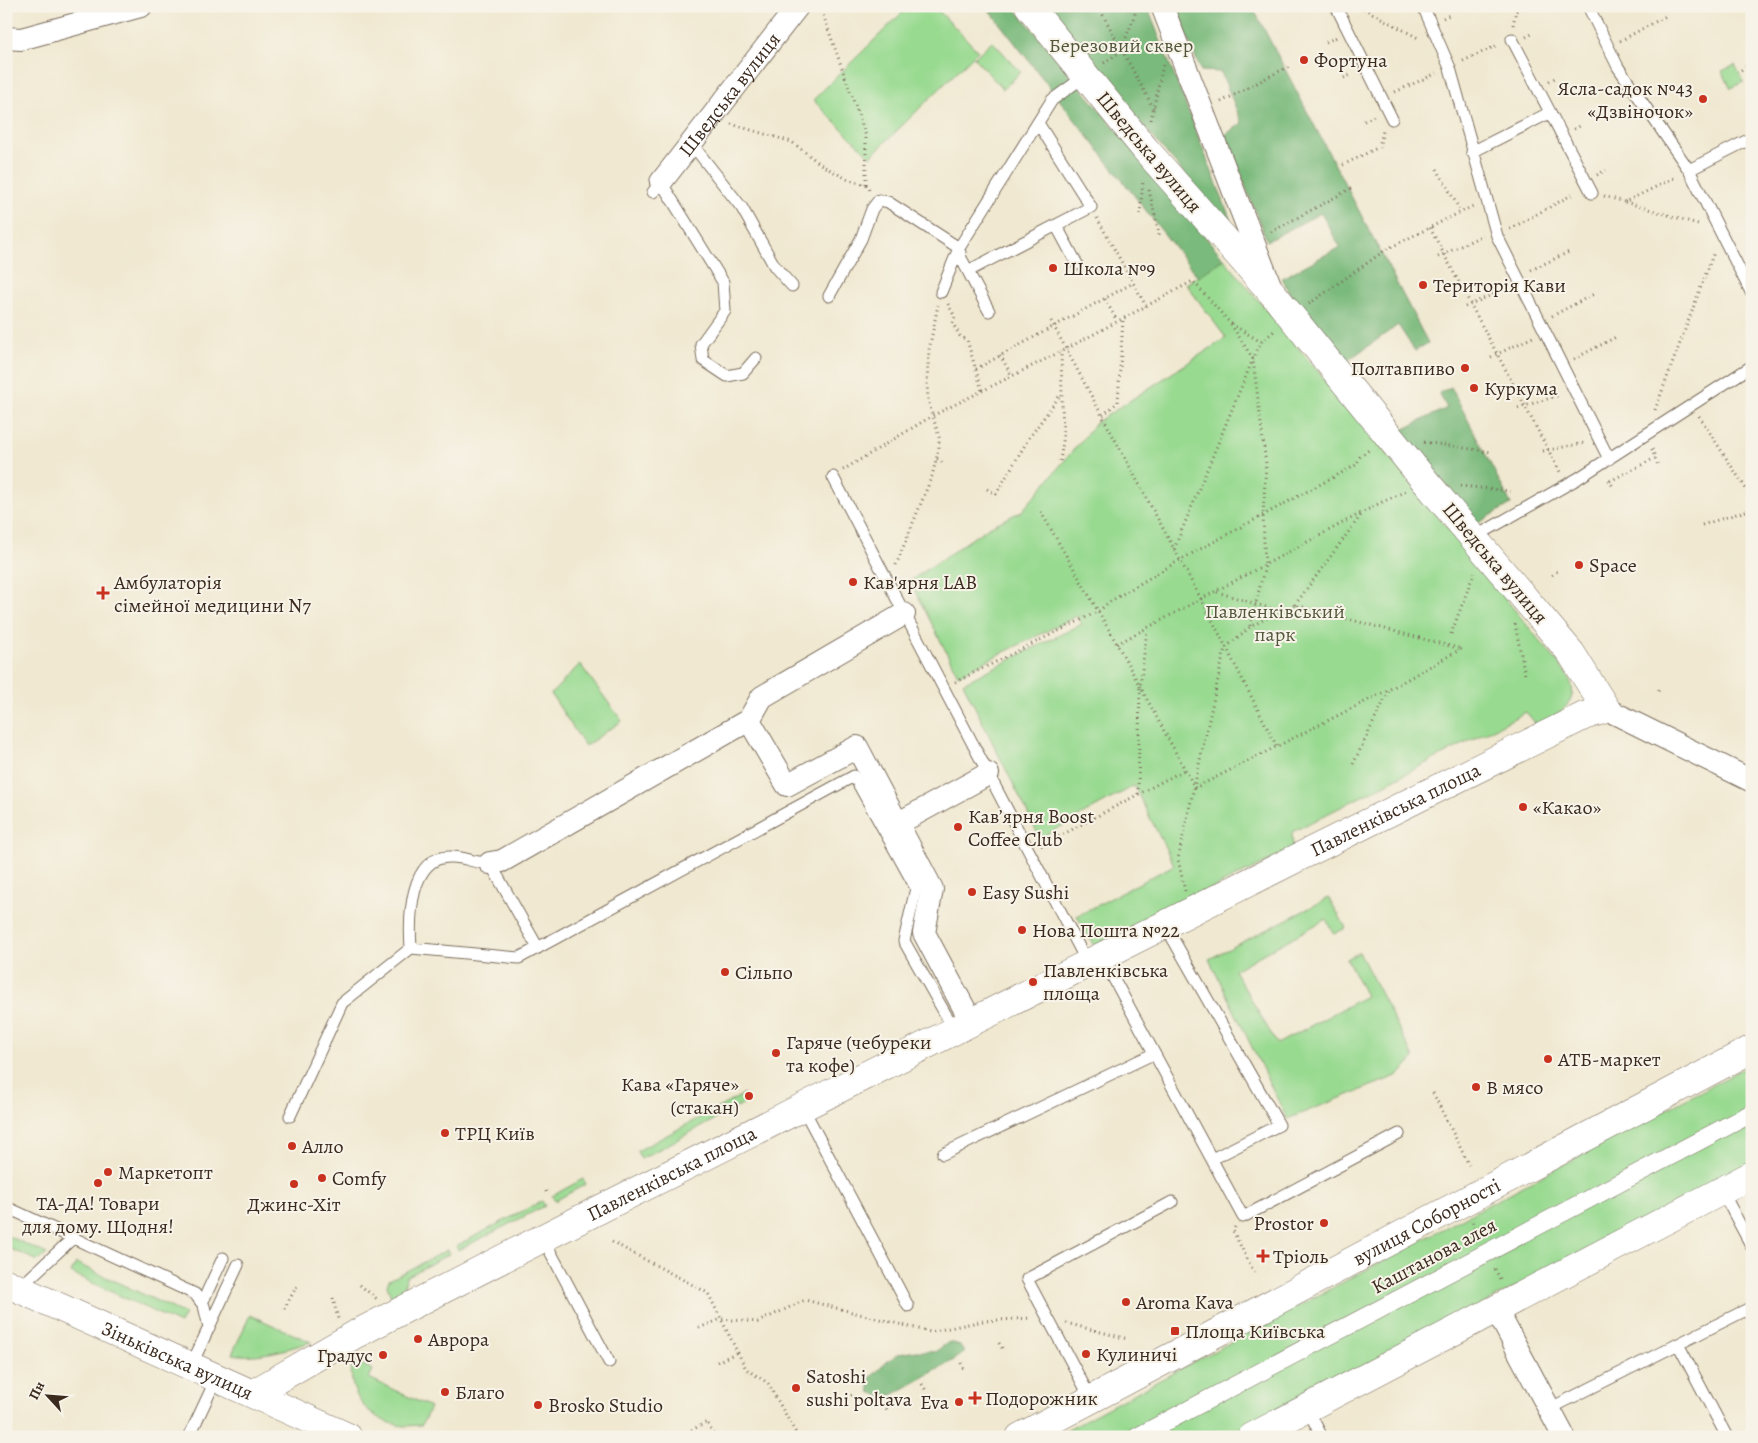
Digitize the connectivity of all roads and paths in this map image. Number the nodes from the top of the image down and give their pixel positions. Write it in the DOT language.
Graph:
graph roads {
  1 [pos="141,6"];
  2 [pos="798,6"];
  3 [pos="820,6"];
  4 [pos="1029,6"];
  5 [pos="1098,6"];
  6 [pos="1138,6"];
  7 [pos="1162,6"];
  8 [pos="1336,6"];
  9 [pos="1358,6"];
  10 [pos="1423,6"];
  11 [pos="1512,6"];
  12 [pos="1517,6"];
  13 [pos="1525,6"];
  14 [pos="1588,6"];
  15 [pos="1515,12"];
  16 [pos="96,13"];
  17 [pos="1666,16"];
  18 [pos="1171,33"];
  19 [pos="6,38"];
  20 [pos="1512,39"];
  21 [pos="1608,48"];
  22 [pos="1121,51"];
  23 [pos="1443,51"];
  24 [pos="1752,62"];
  25 [pos="1291,65"];
  26 [pos="1450,68"];
  27 [pos="1741,70"];
  28 [pos="1085,76"];
  29 [pos="1382,98"];
  30 [pos="1203,111"];
  31 [pos="1549,113"];
  32 [pos="711,119"];
  33 [pos="1392,119"];
  34 [pos="1038,123"];
  35 [pos="1752,138"];
  36 [pos="691,143"];
  37 [pos="1472,152"];
  38 [pos="1343,166"];
  39 [pos="1437,170"];
  40 [pos="1689,170"];
  41 [pos="866,185"];
  42 [pos="657,187"];
  43 [pos="1354,187"];
  44 [pos="1590,189"];
  45 [pos="1487,199"];
  46 [pos="879,200"];
  47 [pos="1625,202"];
  48 [pos="1091,207"];
  49 [pos="1461,212"];
  50 [pos="1140,214"];
  51 [pos="1056,225"];
  52 [pos="1430,228"];
  53 [pos="1722,231"];
  54 [pos="1496,233"];
  55 [pos="1265,235"];
  56 [pos="1160,238"];
  57 [pos="959,248"];
  58 [pos="1571,251"];
  59 [pos="1444,254"];
  60 [pos="1438,257"];
  61 [pos="1077,264"];
  62 [pos="968,271"];
  63 [pos="1519,280"];
  64 [pos="1749,281"];
  65 [pos="1133,283"];
  66 [pos="792,286"];
  67 [pos="941,292"];
  68 [pos="1594,294"];
  69 [pos="1752,294"];
  70 [pos="1274,295"];
  71 [pos="829,296"];
  72 [pos="1104,299"];
  73 [pos="1471,304"];
  74 [pos="1146,306"];
  75 [pos="1465,307"];
  76 [pos="989,311"];
  77 [pos="1291,317"];
  78 [pos="1123,318"];
  79 [pos="1052,321"];
  80 [pos="1117,322"];
  81 [pos="1230,323"];
  82 [pos="1054,326"];
  83 [pos="1543,327"];
  84 [pos="1616,337"];
  85 [pos="1261,342"];
  86 [pos="1066,349"];
  87 [pos="1061,351"];
  88 [pos="1497,354"];
  89 [pos="1000,355"];
  90 [pos="1491,357"];
  91 [pos="756,358"];
  92 [pos="1253,359"];
  93 [pos="1562,365"];
  94 [pos="1752,366"];
  95 [pos="976,369"];
  96 [pos="1012,376"];
  97 [pos="982,390"];
  98 [pos="1575,390"];
  99 [pos="1061,394"];
  100 [pos="1692,405"];
  101 [pos="1525,406"];
  102 [pos="1518,408"];
  103 [pos="1102,415"];
  104 [pos="932,416"];
  105 [pos="1646,434"];
  106 [pos="1387,435"];
  107 [pos="1600,440"];
  108 [pos="1548,450"];
  109 [pos="1544,451"];
  110 [pos="1491,452"];
  111 [pos="1655,458"];
  112 [pos="1609,459"];
  113 [pos="937,460"];
  114 [pos="1060,461"];
  115 [pos="943,463"];
  116 [pos="1356,465"];
  117 [pos="832,477"];
  118 [pos="1610,481"];
  119 [pos="1426,482"];
  120 [pos="1567,485"];
  121 [pos="987,489"];
  122 [pos="1511,491"];
  123 [pos="1752,498"];
  124 [pos="1380,503"];
  125 [pos="1752,509"];
  126 [pos="1041,512"];
  127 [pos="1362,514"];
  128 [pos="1264,515"];
  129 [pos="1702,525"];
  130 [pos="1478,544"];
  131 [pos="1174,549"];
  132 [pos="1180,560"];
  133 [pos="1265,566"];
  134 [pos="1559,570"];
  135 [pos="1552,575"];
  136 [pos="889,584"];
  137 [pos="1514,585"];
  138 [pos="1216,592"];
  139 [pos="1201,600"];
  140 [pos="1254,604"];
  141 [pos="1295,605"];
  142 [pos="1099,611"];
  143 [pos="1279,611"];
  144 [pos="904,614"];
  145 [pos="1250,627"];
  146 [pos="1147,630"];
  147 [pos="1451,634"];
  148 [pos="1117,644"];
  149 [pos="1225,648"];
  150 [pos="1525,674"];
  151 [pos="1140,686"];
  152 [pos="943,688"];
  153 [pos="1390,688"];
  154 [pos="1606,709"];
  155 [pos="749,720"];
  156 [pos="1277,747"];
  157 [pos="1353,764"];
  158 [pos="1184,770"];
  159 [pos="988,774"];
  160 [pos="1752,781"];
  161 [pos="1195,788"];
  162 [pos="1138,795"];
  163 [pos="897,824"];
  164 [pos="1029,852"];
  165 [pos="490,863"];
  166 [pos="1186,893"];
  167 [pos="1165,925"];
  168 [pos="411,948"];
  169 [pos="538,948"];
  170 [pos="1095,961"];
  171 [pos="963,1027"];
  172 [pos="1752,1049"];
  173 [pos="1153,1054"];
  174 [pos="1432,1093"];
  175 [pos="802,1108"];
  176 [pos="1752,1113"];
  177 [pos="290,1116"];
  178 [pos="1399,1134"];
  179 [pos="943,1154"];
  180 [pos="1212,1160"];
  181 [pos="1469,1165"];
  182 [pos="1752,1175"];
  183 [pos="1722,1190"];
  184 [pos="1172,1202"];
  185 [pos="6,1207"];
  186 [pos="1243,1217"];
  187 [pos="73,1238"];
  188 [pos="543,1238"];
  189 [pos="612,1242"];
  190 [pos="1752,1247"];
  191 [pos="224,1258"];
  192 [pos="238,1265"];
  193 [pos="1255,1274"];
  194 [pos="360,1285"];
  195 [pos="297,1286"];
  196 [pos="10,1290"];
  197 [pos="333,1298"];
  198 [pos="377,1300"];
  199 [pos="202,1303"];
  200 [pos="908,1306"];
  201 [pos="1752,1307"];
  202 [pos="1496,1308"];
  203 [pos="284,1309"];
  204 [pos="1047,1318"];
  205 [pos="722,1319"];
  206 [pos="338,1320"];
  207 [pos="210,1327"];
  208 [pos="699,1328"];
  209 [pos="1128,1339"];
  210 [pos="999,1343"];
  211 [pos="1678,1344"];
  212 [pos="738,1352"];
  213 [pos="1004,1352"];
  214 [pos="609,1362"];
  215 [pos="717,1362"];
  216 [pos="961,1363"];
  217 [pos="191,1366"];
  218 [pos="965,1372"];
  219 [pos="217,1377"];
  220 [pos="922,1384"];
  221 [pos="927,1392"];
  222 [pos="254,1393"];
  223 [pos="854,1394"];
  224 [pos="1091,1399"];
  225 [pos="842,1400"];
  226 [pos="884,1404"];
  227 [pos="1307,1408"];
  228 [pos="1549,1409"];
  229 [pos="888,1412"];
  230 [pos="797,1435"];
  231 [pos="188,1437"];
  232 [pos="348,1437"];
  233 [pos="678,1437"];
  234 [pos="715,1437"];
  235 [pos="791,1437"];
  236 [pos="1020,1437"];
  237 [pos="1137,1437"];
  238 [pos="1252,1437"];
  239 [pos="1322,1437"];
  240 [pos="1564,1437"];
  241 [pos="1727,1437"];
  1 -- 16 [label="street"];
  2 -- 32 [label="street, Шведська вулиця"];
  3 -- 41 [label="path"];
  4 -- 28 [label="street, Шведська вулиця"];
  5 -- 22 [label="path"];
  6 -- 22 [label="path"];
  7 -- 18 [label="street, Шведська вулиця"];
  8 -- 29 [label="lane"];
  9 -- 23 [label="path"];
  10 -- 23 [label="lane"];
  11 -- 15 [label="path"];
  12 -- 15 [label="path"];
  13 -- 15 [label="path"];
  14 -- 21 [label="lane"];
  16 -- 19 [label="street"];
  17 -- 21 [label="path"];
  18 -- 22 [label="path"];
  18 -- 30 [label="street, Шведська вулиця"];
  20 -- 26 [label="path"];
  20 -- 31 [label="lane"];
  21 -- 40 [label="lane"];
  22 -- 28 [label="path"];
  23 -- 26 [label="lane"];
  24 -- 27 [label="path"];
  25 -- 30 [label="path"];
  26 -- 29 [label="path"];
  26 -- 37 [label="lane"];
  28 -- 34 [label="lane"];
  28 -- 70 [label="street, Шведська вулиця"];
  29 -- 33 [label="lane"];
  30 -- 70 [label="street, Шведська вулиця"];
  31 -- 37 [label="lane"];
  31 -- 44 [label="lane"];
  32 -- 36 [label="street, Шведська вулиця"];
  32 -- 41 [label="path"];
  33 -- 38 [label="path"];
  34 -- 48 [label="lane"];
  34 -- 57 [label="lane"];
  35 -- 40 [label="lane"];
  36 -- 42 [label="street, Шведська вулиця"];
  36 -- 66 [label="lane"];
  37 -- 45 [label="lane"];
  39 -- 49 [label="path"];
  40 -- 47 [label="path"];
  40 -- 53 [label="lane"];
  41 -- 46 [label="path"];
  42 -- 91 [label="lane"];
  43 -- 55 [label="path"];
  44 -- 47 [label="path"];
  44 -- 54 [label="path"];
  45 -- 49 [label="path"];
  45 -- 54 [label="lane"];
  46 -- 57 [label="lane"];
  46 -- 71 [label="lane"];
  47 -- 53 [label="path"];
  48 -- 51 [label="lane"];
  48 -- 65 [label="path"];
  49 -- 52 [label="path"];
  50 -- 56 [label="path"];
  51 -- 61 [label="lane"];
  51 -- 62 [label="lane"];
  52 -- 59 [label="path"];
  52 -- 77 [label="path"];
  53 -- 64 [label="lane"];
  53 -- 105 [label="path"];
  54 -- 59 [label="path"];
  54 -- 63 [label="lane"];
  57 -- 62 [label="lane"];
  57 -- 67 [label="lane"];
  58 -- 63 [label="path"];
  59 -- 60 [label="path"];
  59 -- 73 [label="path"];
  62 -- 76 [label="lane"];
  63 -- 73 [label="path"];
  63 -- 83 [label="lane"];
  64 -- 69 [label="lane"];
  65 -- 72 [label="path"];
  65 -- 74 [label="path"];
  67 -- 95 [label="path"];
  67 -- 104 [label="path"];
  68 -- 83 [label="path"];
  70 -- 77 [label="street, Шведська вулиця"];
  72 -- 80 [label="path"];
  72 -- 82 [label="path"];
  73 -- 75 [label="path"];
  73 -- 88 [label="path"];
  74 -- 78 [label="path"];
  74 -- 81 [label="path"];
  77 -- 85 [label="path"];
  77 -- 106 [label="street, Шведська вулиця"];
  78 -- 80 [label="path"];
  78 -- 103 [label="path"];
  79 -- 82 [label="path"];
  80 -- 86 [label="path"];
  81 -- 85 [label="path"];
  81 -- 92 [label="path"];
  82 -- 86 [label="path"];
  82 -- 89 [label="path"];
  83 -- 88 [label="path"];
  83 -- 93 [label="lane"];
  84 -- 93 [label="path"];
  85 -- 92 [label="path"];
  86 -- 87 [label="path"];
  86 -- 103 [label="path"];
  87 -- 96 [label="path"];
  87 -- 99 [label="path"];
  88 -- 90 [label="path"];
  88 -- 101 [label="path"];
  89 -- 95 [label="path"];
  89 -- 96 [label="path"];
  92 -- 128 [label="path"];
  92 -- 131 [label="path"];
  93 -- 98 [label="lane"];
  94 -- 100 [label="lane"];
  95 -- 97 [label="path"];
  96 -- 97 [label="path"];
  97 -- 104 [label="path"];
  98 -- 101 [label="path"];
  98 -- 107 [label="lane"];
  99 -- 114 [label="path"];
  99 -- 121 [label="path"];
  100 -- 105 [label="lane"];
  100 -- 123 [label="path"];
  101 -- 102 [label="path"];
  101 -- 108 [label="path"];
  103 -- 131 [label="path"];
  104 -- 113 [label="path"];
  104 -- 117 [label="path"];
  105 -- 112 [label="lane"];
  106 -- 110 [label="path"];
  106 -- 119 [label="street, Шведська вулиця"];
  107 -- 108 [label="path"];
  107 -- 112 [label="lane"];
  108 -- 109 [label="path"];
  108 -- 120 [label="path"];
  111 -- 118 [label="path"];
  112 -- 120 [label="lane"];
  113 -- 115 [label="path"];
  113 -- 136 [label="path"];
  116 -- 128 [label="path"];
  117 -- 136 [label="lane"];
  119 -- 122 [label="path"];
  119 -- 130 [label="street, Шведська вулиця"];
  120 -- 130 [label="lane"];
  124 -- 127 [label="path"];
  125 -- 129 [label="path"];
  126 -- 142 [label="path"];
  127 -- 133 [label="path"];
  127 -- 141 [label="path"];
  128 -- 132 [label="path"];
  128 -- 133 [label="path"];
  130 -- 137 [label="street, Шведська вулиця"];
  130 -- 147 [label="path"];
  131 -- 132 [label="path"];
  132 -- 139 [label="path"];
  132 -- 142 [label="path"];
  133 -- 138 [label="path"];
  133 -- 140 [label="path"];
  134 -- 135 [label="path"];
  136 -- 144 [label="lane"];
  137 -- 150 [label="path"];
  137 -- 154 [label="street, Шведська вулиця"];
  138 -- 139 [label="path"];
  138 -- 140 [label="path"];
  139 -- 146 [label="path"];
  139 -- 149 [label="path"];
  140 -- 143 [label="path"];
  140 -- 145 [label="path"];
  141 -- 143 [label="path"];
  141 -- 153 [label="path"];
  142 -- 148 [label="path"];
  142 -- 152 [label="path"];
  143 -- 145 [label="path"];
  144 -- 152 [label="lane"];
  144 -- 155 [label="street"];
  145 -- 149 [label="path"];
  146 -- 148 [label="path"];
  146 -- 151 [label="path"];
  148 -- 151 [label="path"];
  149 -- 156 [label="path"];
  149 -- 161 [label="path"];
  151 -- 158 [label="path"];
  151 -- 162 [label="path"];
  152 -- 159 [label="lane"];
  153 -- 156 [label="path"];
  153 -- 157 [label="path"];
  154 -- 160 [label="street"];
  154 -- 167 [label="street, Павленківська площа"];
  155 -- 163 [label="street"];
  155 -- 165 [label="street"];
  156 -- 161 [label="path"];
  158 -- 161 [label="path"];
  158 -- 162 [label="path"];
  159 -- 163 [label="street"];
  159 -- 164 [label="lane"];
  161 -- 166 [label="path"];
  162 -- 164 [label="path"];
  163 -- 171 [label="street"];
  164 -- 170 [label="lane"];
  165 -- 168 [label="lane"];
  165 -- 169 [label="lane"];
  167 -- 170 [label="street, Павленківська площа"];
  167 -- 180 [label="lane"];
  168 -- 169 [label="lane"];
  168 -- 177 [label="lane"];
  169 -- 171 [label="lane"];
  170 -- 171 [label="street, Павленківська площа"];
  170 -- 173 [label="lane"];
  171 -- 175 [label="street, Павленківська площа"];
  172 -- 224 [label="street, вулиця Соборності"];
  173 -- 179 [label="lane"];
  173 -- 180 [label="lane"];
  174 -- 181 [label="path"];
  175 -- 188 [label="street, Павленківська площа"];
  175 -- 200 [label="lane"];
  176 -- 237 [label="street, Каштанова алея"];
  178 -- 186 [label="lane"];
  180 -- 186 [label="lane"];
  182 -- 183 [label="street"];
  183 -- 190 [label="lane"];
  183 -- 202 [label="street"];
  184 -- 204 [label="lane"];
  185 -- 187 [label="lane"];
  186 -- 193 [label="path"];
  187 -- 196 [label="lane"];
  187 -- 199 [label="lane"];
  188 -- 214 [label="lane"];
  188 -- 222 [label="street, Павленківська площа"];
  189 -- 205 [label="path"];
  191 -- 199 [label="lane"];
  192 -- 207 [label="lane"];
  194 -- 198 [label="path"];
  195 -- 203 [label="path"];
  196 -- 217 [label="street, Зіньківська вулиця"];
  197 -- 206 [label="path"];
  199 -- 207 [label="lane"];
  201 -- 211 [label="lane"];
  202 -- 227 [label="street"];
  202 -- 228 [label="street"];
  204 -- 205 [label="path"];
  204 -- 209 [label="path"];
  204 -- 224 [label="lane"];
  205 -- 208 [label="path"];
  205 -- 212 [label="path"];
  207 -- 217 [label="lane"];
  210 -- 213 [label="path"];
  211 -- 228 [label="lane"];
  211 -- 241 [label="lane"];
  212 -- 215 [label="path"];
  212 -- 230 [label="path"];
  216 -- 218 [label="path"];
  217 -- 219 [label="street, Зіньківська вулиця"];
  219 -- 222 [label="street, Зіньківська вулиця"];
  219 -- 231 [label="lane"];
  220 -- 221 [label="path"];
  222 -- 232 [label="street, Зіньківська вулиця"];
  223 -- 225 [label="path"];
  224 -- 236 [label="street, вулиця Соборності"];
  226 -- 229 [label="path"];
  227 -- 238 [label="street"];
  227 -- 239 [label="lane"];
  228 -- 240 [label="street"];
  230 -- 235 [label="path"];
  233 -- 234 [label="path"];
}
